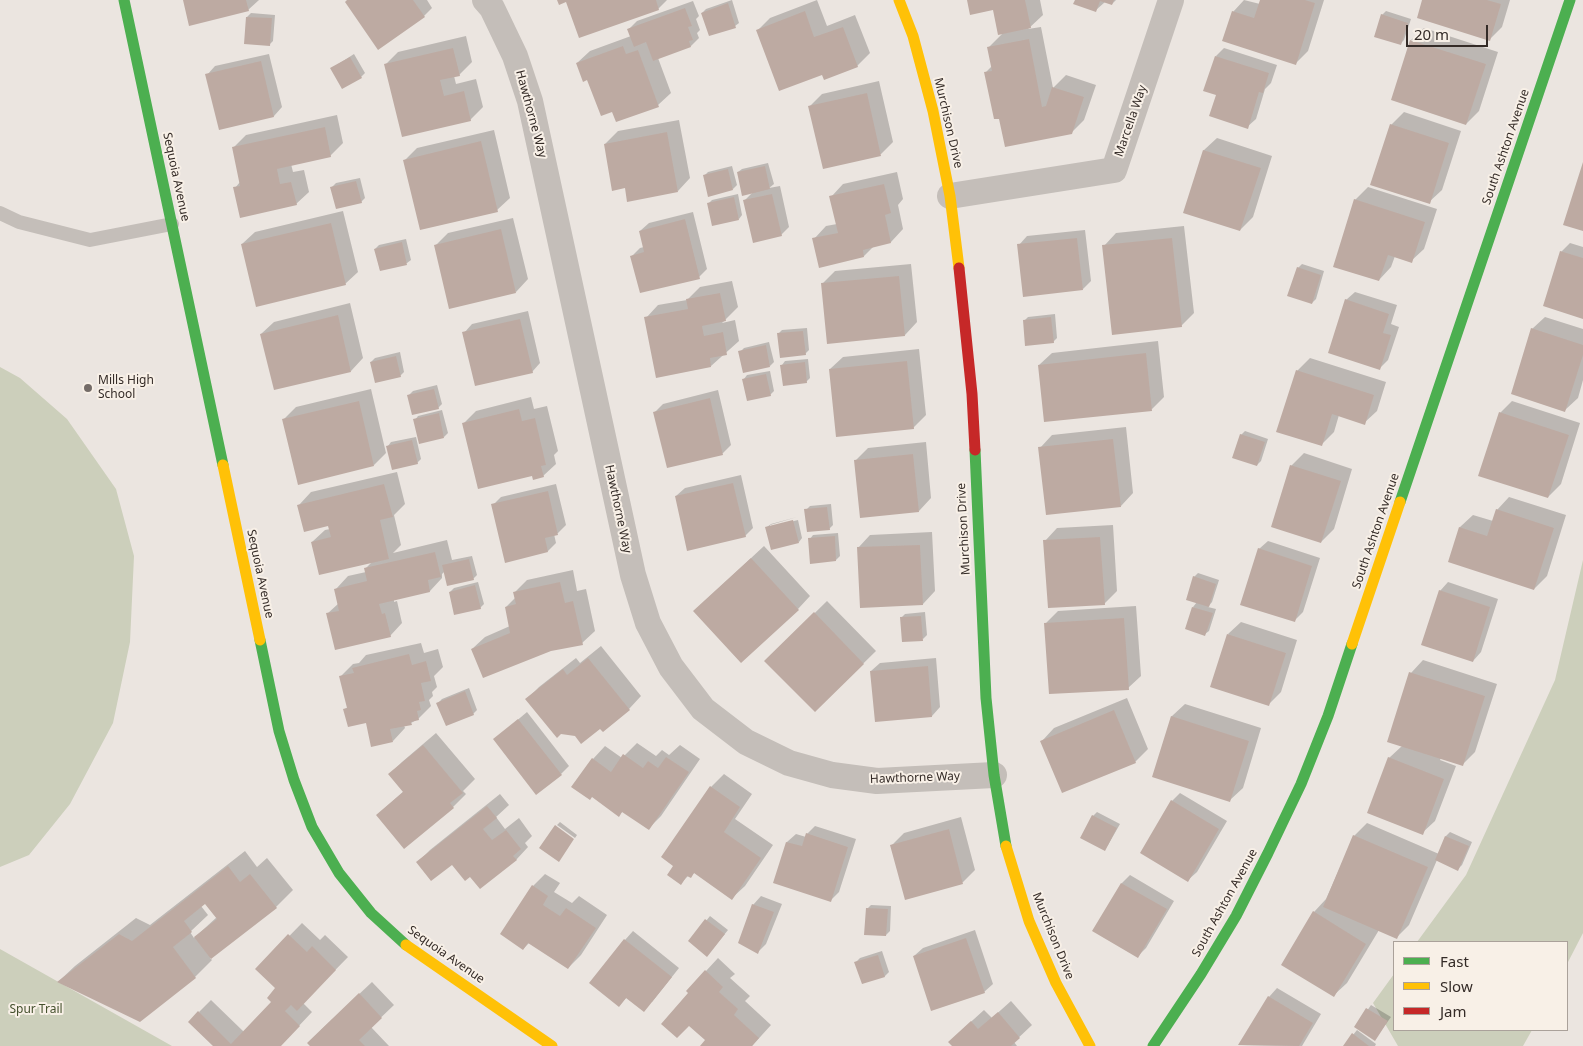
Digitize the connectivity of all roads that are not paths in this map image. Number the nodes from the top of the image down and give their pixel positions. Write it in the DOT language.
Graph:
graph roads {
  1 [pos="124,0"];
  2 [pos="485,0"];
  3 [pos="899,0"];
  4 [pos="1171,0"];
  5 [pos="1570,0"];
  6 [pos="950,196"];
  7 [pos="0,213"];
  8 [pos="172,224"];
  9 [pos="994,775"];
  10 [pos="552,1046"];
  11 [pos="1090,1046"];
  12 [pos="1153,1046"];
  1 -- 8 [label="street, Sequoia Avenue"];
  2 -- 9 [label="street, Hawthorne Way"];
  3 -- 6 [label="street, Murchison Drive"];
  4 -- 6 [label="street, Marcella Way"];
  5 -- 12 [label="street, South Ashton Avenue"];
  6 -- 9 [label="street, Murchison Drive"];
  7 -- 8 [label="lane"];
  8 -- 10 [label="street, Sequoia Avenue"];
  9 -- 11 [label="street, Murchison Drive"];
}
